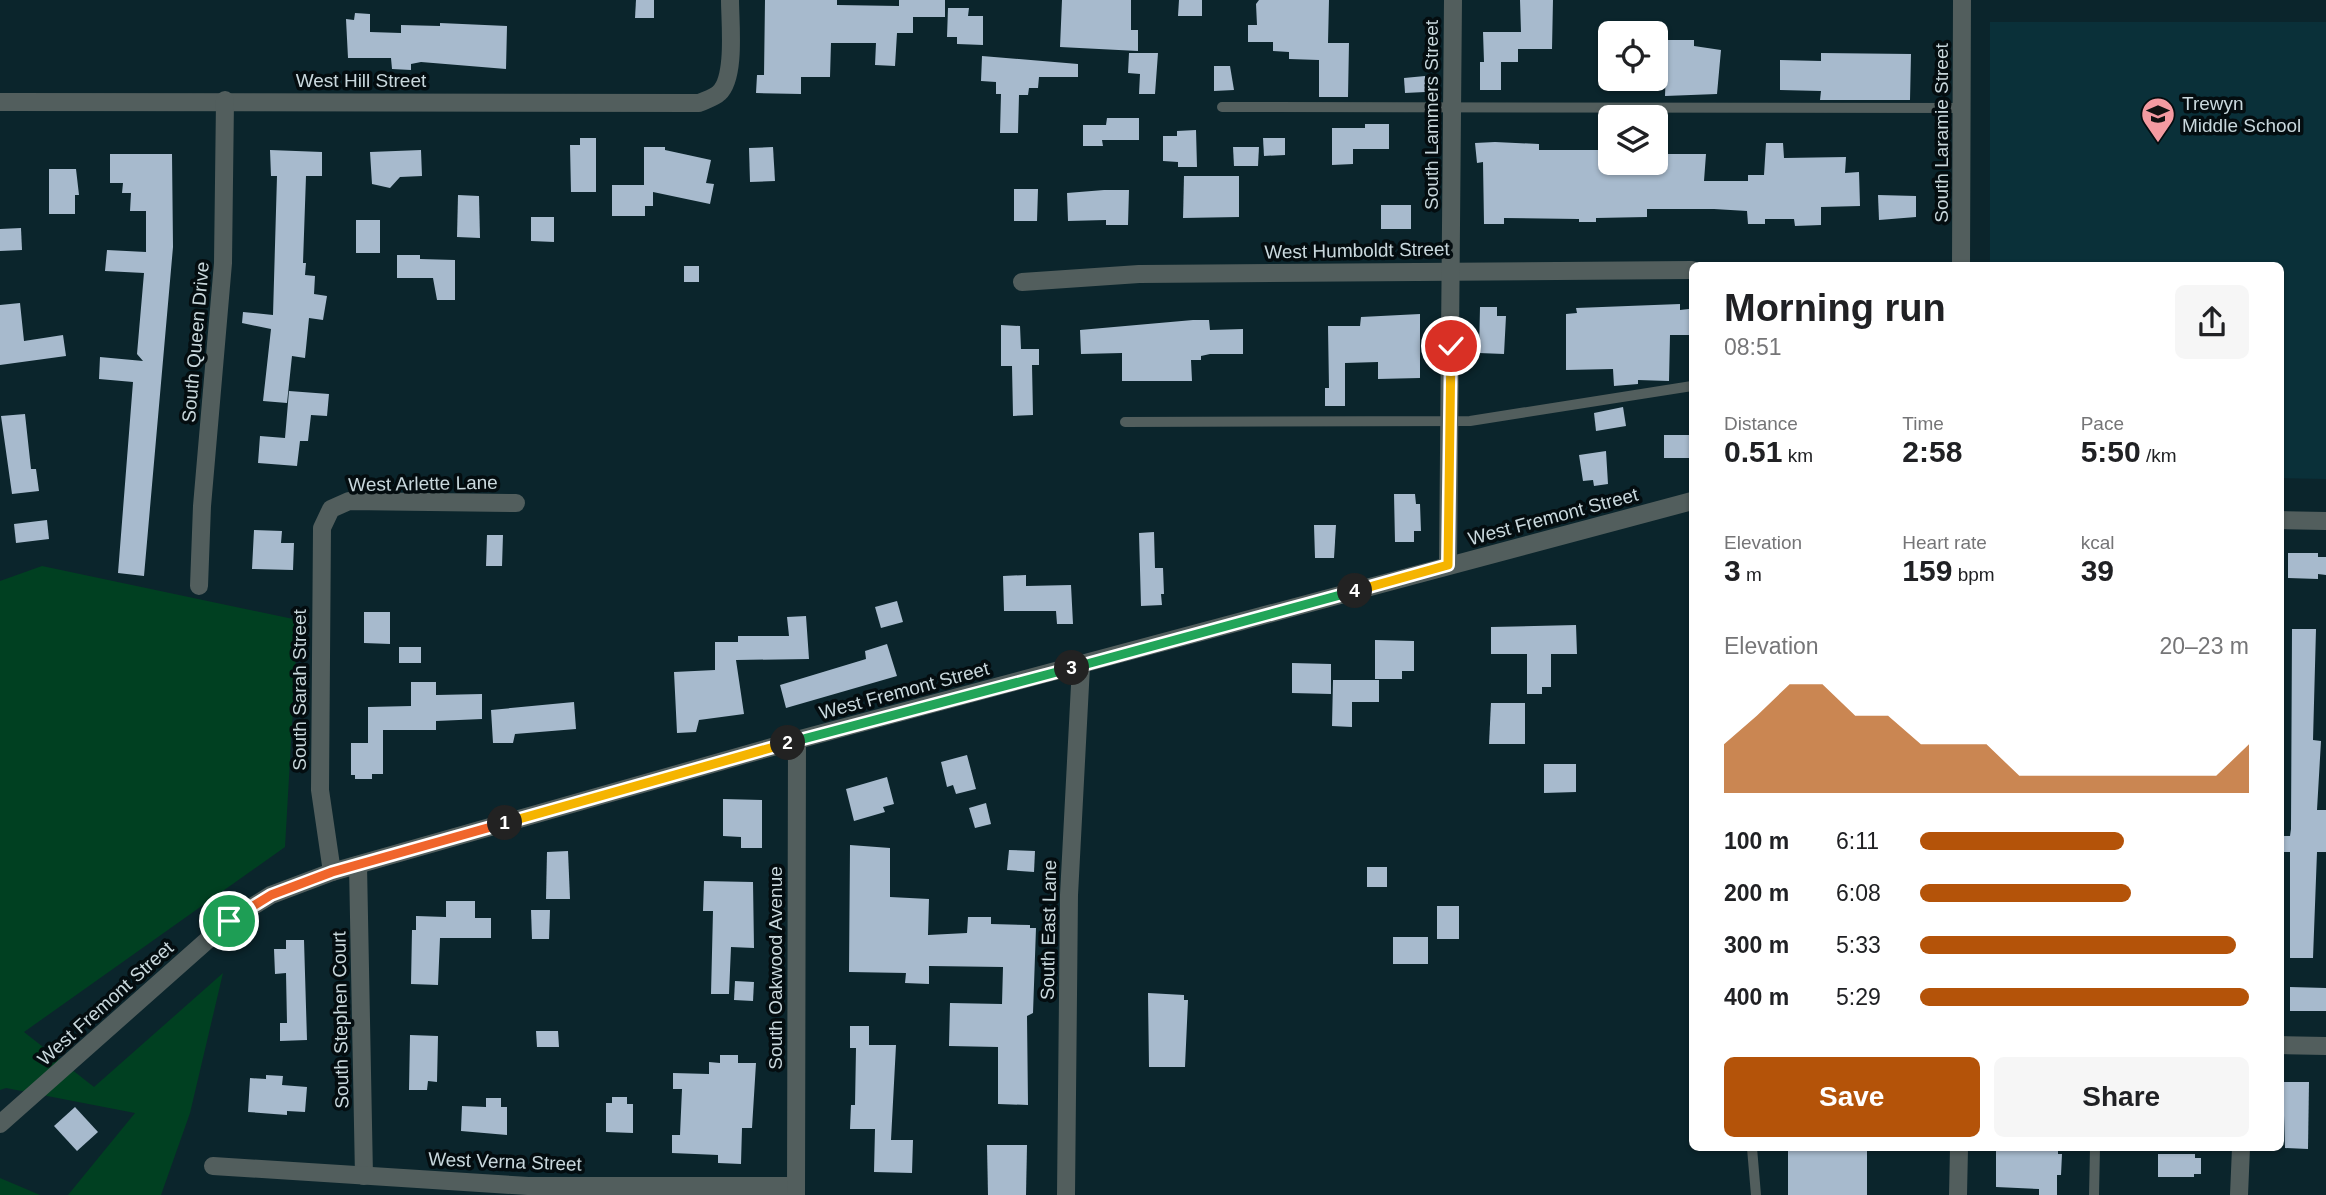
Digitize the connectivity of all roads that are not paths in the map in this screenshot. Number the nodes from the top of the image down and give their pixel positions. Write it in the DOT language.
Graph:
graph roads {
  1 [pos="730,0"];
  2 [pos="1452,0"];
  3 [pos="1962,0"];
  4 [pos="225,100"];
  5 [pos="0,102"];
  6 [pos="1222,107"];
  7 [pos="1452,108"];
  8 [pos="1962,108"];
  9 [pos="1961,262"];
  10 [pos="1452,270"];
  11 [pos="1689,270"];
  12 [pos="1022,282"];
  13 [pos="1689,386"];
  14 [pos="1450,421"];
  15 [pos="1125,422"];
  16 [pos="1689,502"];
  17 [pos="516,503"];
  18 [pos="331,509"];
  19 [pos="2284,520"];
  20 [pos="2326,521"];
  21 [pos="1448,565"];
  22 [pos="200,586"];
  23 [pos="1081,666"];
  24 [pos="797,740"];
  25 [pos="358,865"];
  26 [pos="332,872"];
  27 [pos="2284,1045"];
  28 [pos="2326,1046"];
  29 [pos="0,1124"];
  30 [pos="1752,1151"];
  31 [pos="1959,1151"];
  32 [pos="2095,1151"];
  33 [pos="2241,1151"];
  34 [pos="213,1166"];
  35 [pos="363,1176"];
  36 [pos="528,1190"];
  37 [pos="651,1190"];
  38 [pos="796,1191"];
  39 [pos="1066,1195"];
  40 [pos="1756,1195"];
  41 [pos="1958,1195"];
  42 [pos="2094,1195"];
  43 [pos="2239,1195"];
  1 -- 4 [label="street, West Hill Street"];
  2 -- 7 [label="street, South Lammers Street"];
  3 -- 8 [label="street, South Laramie Street"];
  4 -- 5 [label="street, West Hill Street"];
  4 -- 22 [label="street, South Queen Drive"];
  6 -- 7 [label="lane"];
  7 -- 8 [label="lane"];
  7 -- 10 [label="street, South Lammers Street"];
  8 -- 9 [label="street, South Laramie Street"];
  10 -- 11 [label="street, West Humboldt Street"];
  10 -- 12 [label="street, West Humboldt Street"];
  10 -- 14 [label="street, South Lammers Street"];
  13 -- 14 [label="lane"];
  14 -- 15 [label="lane"];
  14 -- 21 [label="street, South Lammers Street"];
  16 -- 21 [label="street, West Fremont Street"];
  17 -- 18 [label="street, West Arlette Lane"];
  18 -- 26 [label="street, South Sarah Street"];
  19 -- 20 [label="street"];
  21 -- 23 [label="street, West Fremont Street"];
  23 -- 24 [label="street, West Fremont Street"];
  23 -- 39 [label="street, South East Lane"];
  24 -- 25 [label="street, West Fremont Street"];
  24 -- 38 [label="street, South Oakwood Avenue"];
  25 -- 26 [label="street, West Fremont Street"];
  25 -- 35 [label="street, South Stephen Court"];
  26 -- 29 [label="street, West Fremont Street"];
  27 -- 28 [label="street"];
  30 -- 40 [label="lane"];
  31 -- 41 [label="street"];
  32 -- 42 [label="lane"];
  33 -- 43 [label="street"];
  34 -- 35 [label="street, West Verna Street"];
  35 -- 36 [label="street, West Verna Street"];
  36 -- 37 [label="street, West Verna Street"];
  37 -- 38 [label="street, West Verna Street"];
}
